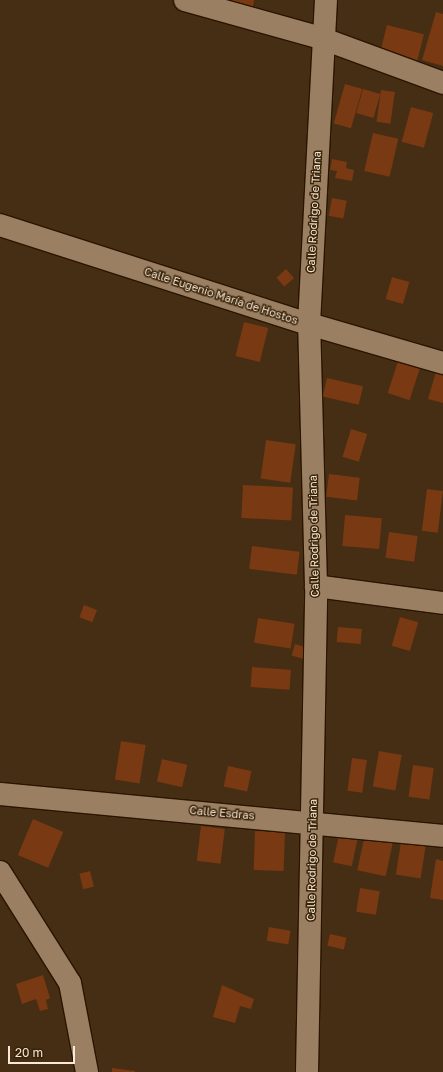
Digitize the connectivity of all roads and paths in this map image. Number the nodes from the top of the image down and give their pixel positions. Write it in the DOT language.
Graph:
graph roads {
  1 [pos="185,0"];
  2 [pos="326,0"];
  3 [pos="321,38"];
  4 [pos="443,83"];
  5 [pos="0,225"];
  6 [pos="309,324"];
  7 [pos="443,363"];
  8 [pos="316,586"];
  9 [pos="443,603"];
  10 [pos="0,794"];
  11 [pos="313,821"];
  12 [pos="443,836"];
  13 [pos="0,872"];
  14 [pos="87,1072"];
  15 [pos="307,1072"];
  1 -- 3 [label="street"];
  2 -- 3 [label="street, Calle Rodrigo de Triana"];
  3 -- 4 [label="street"];
  3 -- 6 [label="street, Calle Rodrigo de Triana"];
  5 -- 6 [label="street, Calle Eugenio María de Hostos"];
  6 -- 7 [label="street, Calle Eugenio María de Hostos"];
  6 -- 8 [label="street, Calle Rodrigo de Triana"];
  8 -- 9 [label="street"];
  8 -- 11 [label="street, Calle Rodrigo de Triana"];
  10 -- 11 [label="street, Calle Esdras"];
  11 -- 12 [label="street, Calle Esdras"];
  11 -- 15 [label="street, Calle Rodrigo de Triana"];
  13 -- 14 [label="street"];
}
